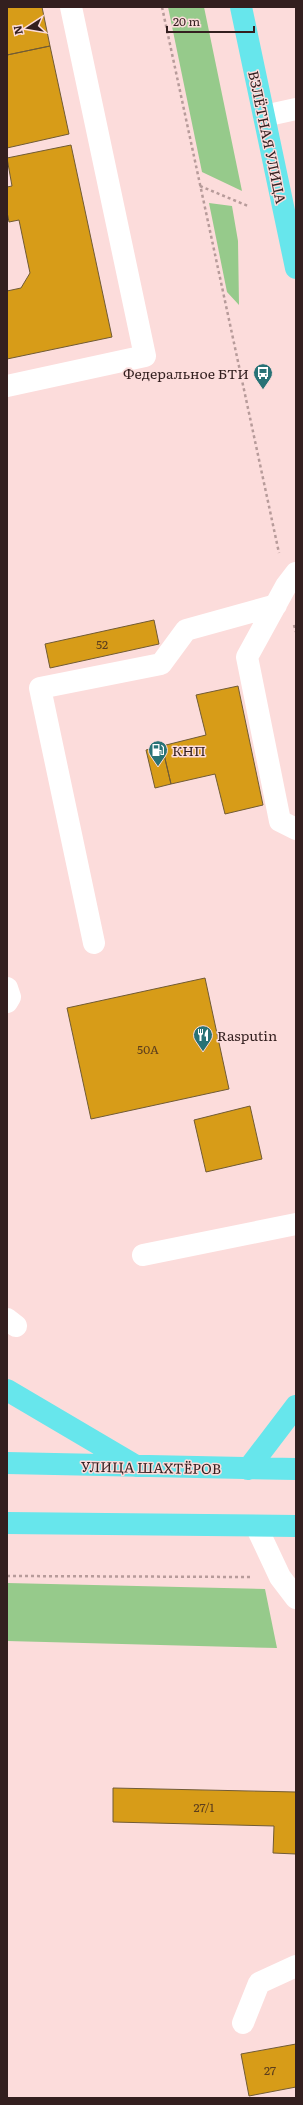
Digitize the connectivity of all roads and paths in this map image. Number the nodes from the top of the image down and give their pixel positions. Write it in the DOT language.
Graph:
graph roads {
  1 [pos="71,7"];
  2 [pos="162,7"];
  3 [pos="241,7"];
  4 [pos="296,109"];
  5 [pos="264,116"];
  6 [pos="200,186"];
  7 [pos="248,206"];
  8 [pos="296,268"];
  9 [pos="7,386"];
  10 [pos="291,580"];
  11 [pos="276,605"];
  12 [pos="296,632"];
  13 [pos="296,829"];
  14 [pos="94,943"];
  15 [pos="7,988"];
  16 [pos="7,1002"];
  17 [pos="296,1224"];
  18 [pos="143,1255"];
  19 [pos="7,1390"];
  20 [pos="296,1406"];
  21 [pos="7,1463"];
  22 [pos="137,1467"];
  23 [pos="248,1469"];
  24 [pos="296,1470"];
  25 [pos="7,1523"];
  26 [pos="256,1526"];
  27 [pos="296,1526"];
  28 [pos="7,1576"];
  29 [pos="280,1577"];
  30 [pos="296,1598"];
  31 [pos="296,1966"];
  32 [pos="243,2023"];
  1 -- 9 [label="street"];
  2 -- 6 [label="path"];
  3 -- 5 [label="main road, ВЗЛЁТНАЯ УЛИЦА"];
  4 -- 5 [label="street"];
  5 -- 8 [label="main road, ВЗЛЁТНАЯ УЛИЦА"];
  6 -- 7 [label="path"];
  6 -- 10 [label="path"];
  10 -- 11 [label="street"];
  10 -- 12 [label="path"];
  11 -- 13 [label="street"];
  11 -- 14 [label="street"];
  15 -- 16 [label="street"];
  17 -- 18 [label="street"];
  19 -- 22 [label="main road"];
  20 -- 23 [label="main road"];
  21 -- 22 [label="main road, УЛИЦА ШАХТЁРОВ"];
  22 -- 23 [label="main road, УЛИЦА ШАХТЁРОВ"];
  23 -- 24 [label="main road, УЛИЦА ШАХТЁРОВ"];
  25 -- 26 [label="main road"];
  26 -- 27 [label="main road"];
  26 -- 29 [label="street"];
  28 -- 29 [label="path"];
  29 -- 30 [label="street"];
  31 -- 32 [label="street"];
}
